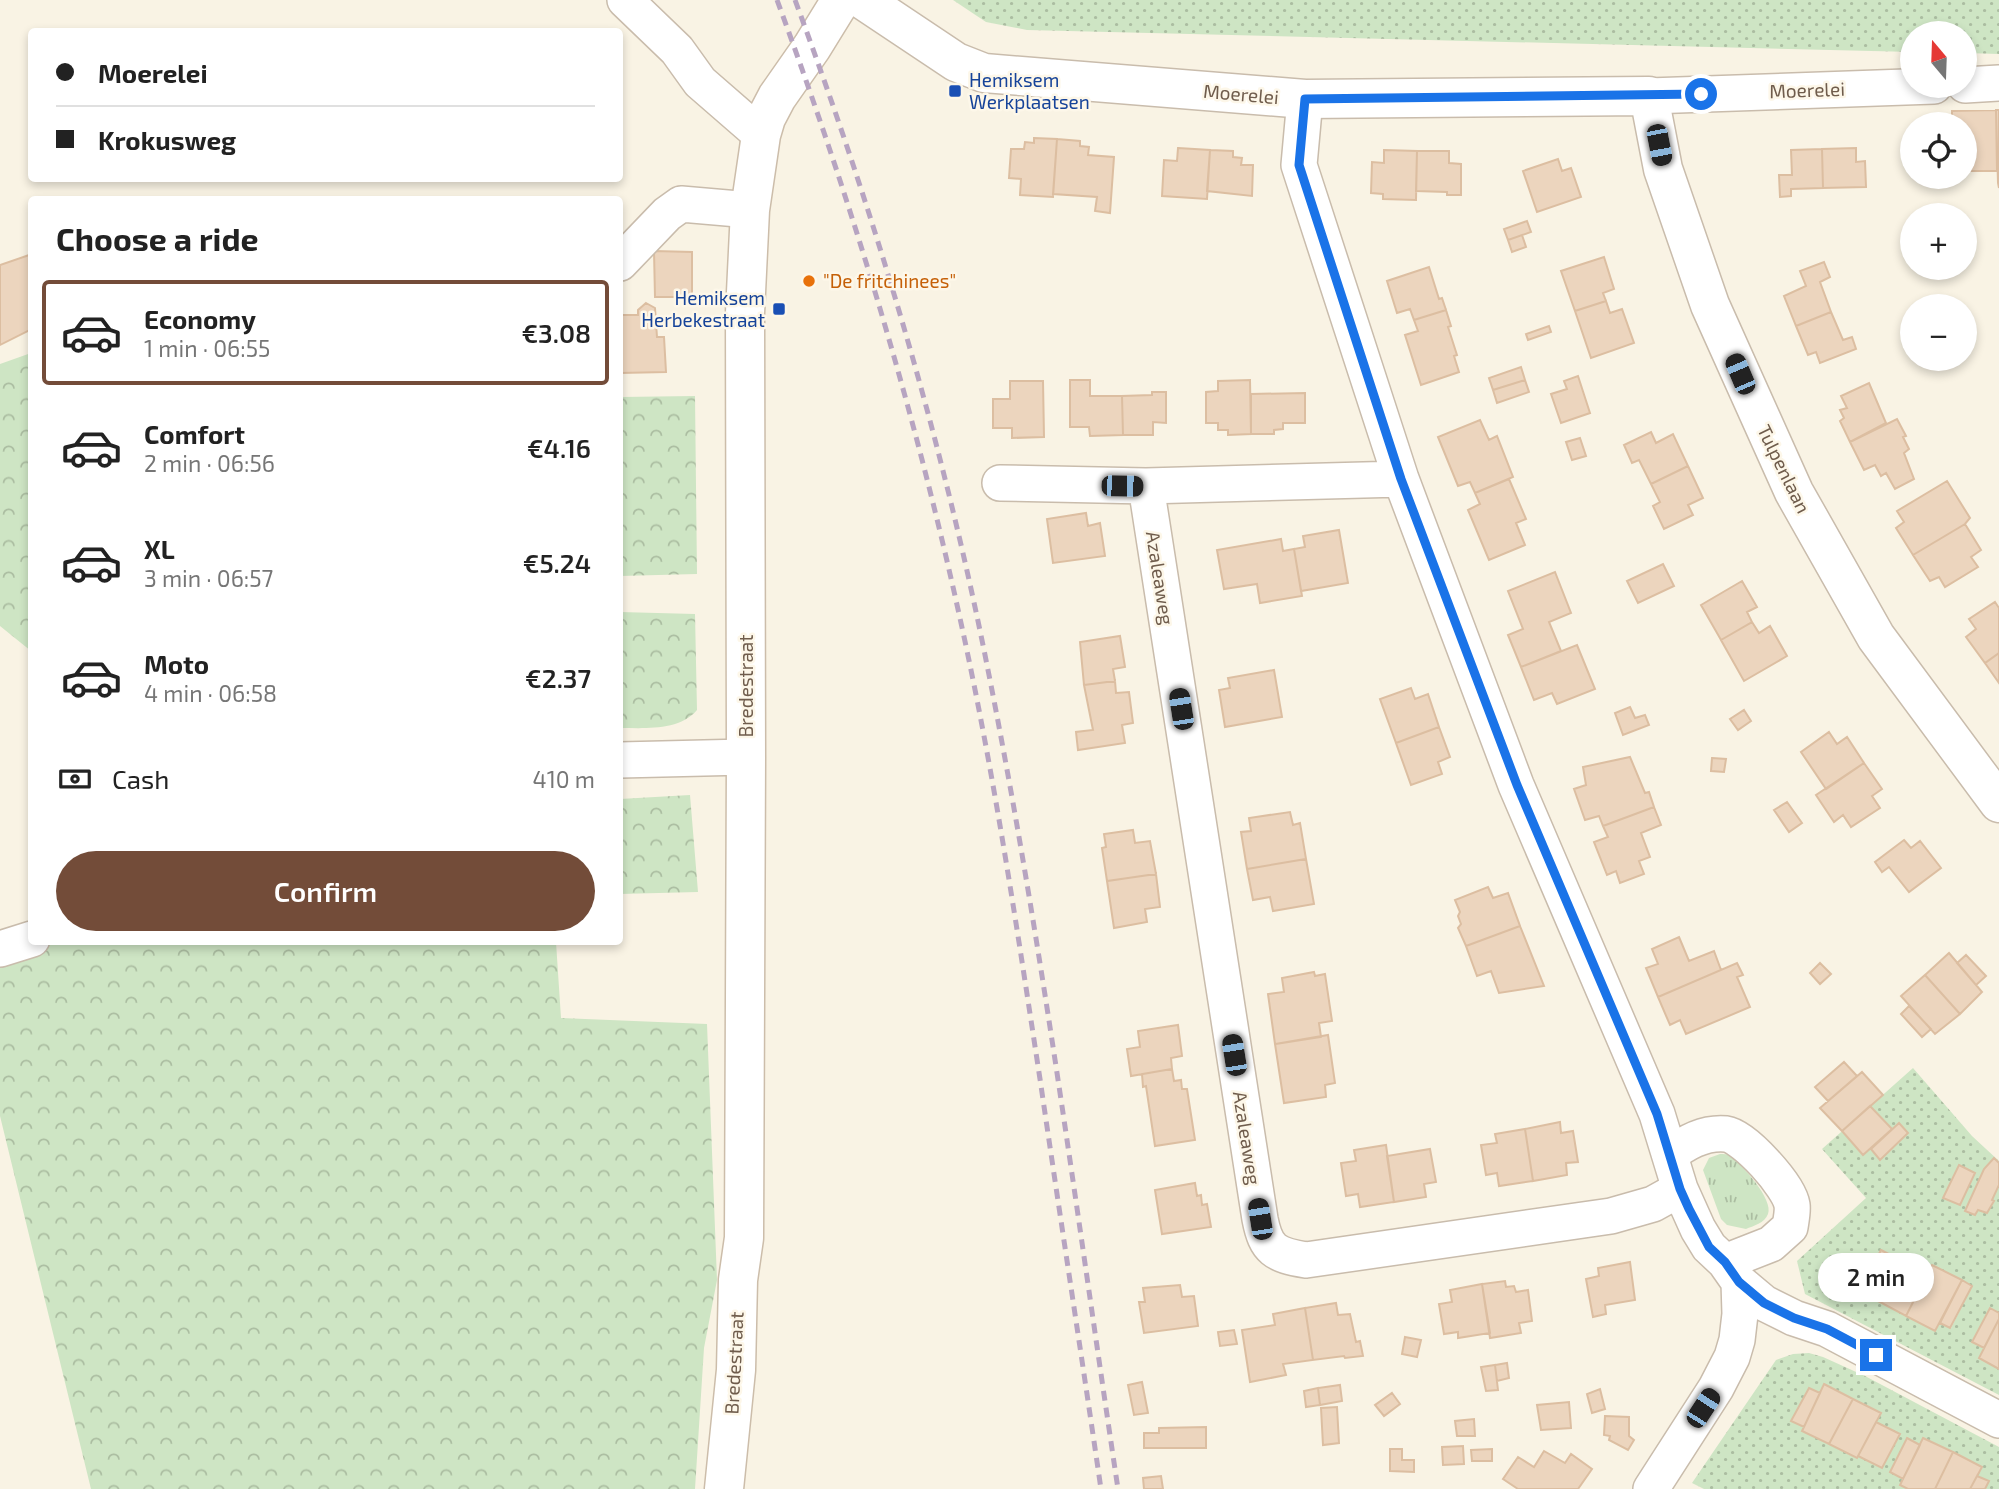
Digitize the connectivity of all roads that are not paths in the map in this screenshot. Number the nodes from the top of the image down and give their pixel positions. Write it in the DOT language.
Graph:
graph roads {
  1 [pos="625,0"];
  2 [pos="841,0"];
  3 [pos="863,0"];
  4 [pos="1999,83"];
  5 [pos="1978,84"];
  6 [pos="1900,87"];
  7 [pos="1649,96"];
  8 [pos="1305,99"];
  9 [pos="761,135"];
  10 [pos="750,210"];
  11 [pos="623,260"];
  12 [pos="1401,479"];
  13 [pos="1000,483"];
  14 [pos="1146,486"];
  15 [pos="746,757"];
  16 [pos="623,760"];
  17 [pos="1999,803"];
  18 [pos="28,940"];
  19 [pos="0,949"];
  20 [pos="1670,1155"];
  21 [pos="1680,1189"];
  22 [pos="744,1238"];
  23 [pos="1732,1272"];
  24 [pos="1794,1318"];
  25 [pos="1732,1357"];
  26 [pos="1999,1420"];
  27 [pos="724,1489"];
  28 [pos="748,1489"];
  29 [pos="1651,1489"];
  1 -- 9 [label="street"];
  2 -- 9 [label="main road, Bredestraat"];
  3 -- 8 [label="main road, Moerelei"];
  4 -- 5 [label="street"];
  6 -- 7 [label="street, Moerelei"];
  7 -- 8 [label="main road, Moerelei"];
  7 -- 17 [label="main road, Tulpenlaan"];
  8 -- 12 [label="street"];
  9 -- 10 [label="main road, Bredestraat"];
  10 -- 11 [label="street"];
  10 -- 15 [label="main road, Bredestraat"];
  12 -- 14 [label="street"];
  12 -- 20 [label="street"];
  13 -- 14 [label="street"];
  14 -- 21 [label="street, Azaleaweg"];
  15 -- 16 [label="street"];
  15 -- 22 [label="main road, Bredestraat"];
  18 -- 19 [label="street"];
  20 -- 21 [label="street"];
  20 -- 23 [label="street"];
  21 -- 23 [label="street"];
  22 -- 27 [label="main road, Bredestraat"];
  22 -- 28 [label="main road, Bredestraat"];
  23 -- 24 [label="street"];
  23 -- 25 [label="street"];
  24 -- 25 [label="street"];
  24 -- 26 [label="street"];
  25 -- 29 [label="street"];
}
